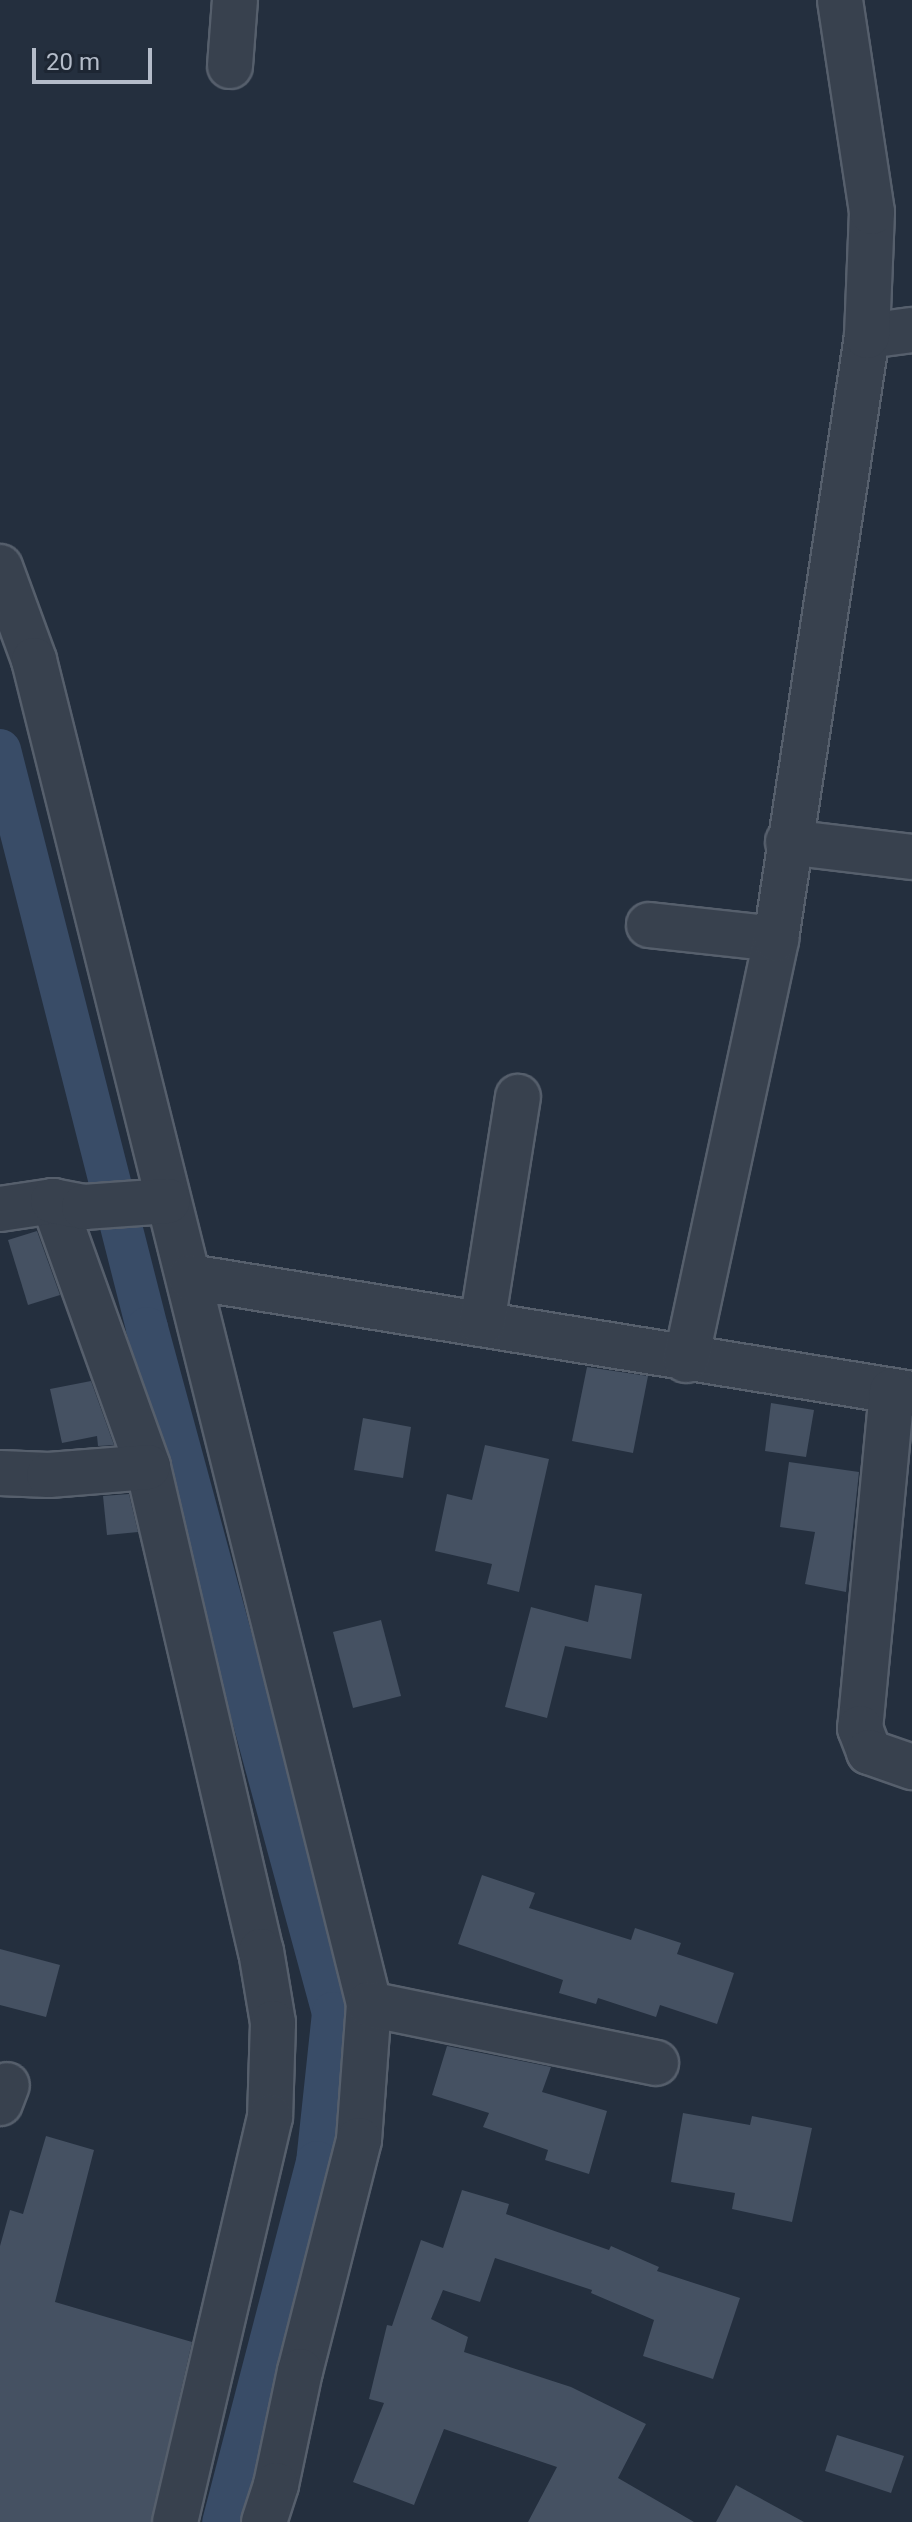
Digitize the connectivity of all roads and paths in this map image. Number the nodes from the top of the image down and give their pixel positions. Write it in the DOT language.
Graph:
graph roads {
  1 [pos="235,0"];
  2 [pos="840,0"];
  3 [pos="230,66"];
  4 [pos="912,330"];
  5 [pos="867,336"];
  6 [pos="0,567"];
  7 [pos="788,842"];
  8 [pos="912,857"];
  9 [pos="649,925"];
  10 [pos="776,939"];
  11 [pos="518,1097"];
  12 [pos="168,1201"];
  13 [pos="87,1205"];
  14 [pos="0,1209"];
  15 [pos="190,1277"];
  16 [pos="482,1324"];
  17 [pos="686,1360"];
  18 [pos="902,1393"];
  19 [pos="148,1467"];
  20 [pos="0,1473"];
  21 [pos="896,1527"];
  22 [pos="912,1767"];
  23 [pos="369,2004"];
  24 [pos="656,2063"];
  25 [pos="175,2522"];
  26 [pos="264,2522"];
  1 -- 3 [label="street"];
  2 -- 5 [label="street"];
  4 -- 5 [label="street"];
  5 -- 7 [label="street"];
  6 -- 12 [label="street"];
  7 -- 8 [label="street"];
  7 -- 10 [label="street"];
  9 -- 10 [label="street"];
  10 -- 17 [label="street"];
  11 -- 16 [label="street"];
  12 -- 13 [label="street"];
  12 -- 15 [label="street"];
  13 -- 14 [label="street"];
  13 -- 19 [label="street"];
  15 -- 16 [label="street"];
  15 -- 23 [label="street"];
  16 -- 17 [label="street"];
  17 -- 18 [label="street"];
  18 -- 21 [label="street"];
  19 -- 20 [label="street"];
  19 -- 25 [label="street"];
  21 -- 22 [label="street"];
  23 -- 24 [label="street"];
  23 -- 26 [label="street"];
}
